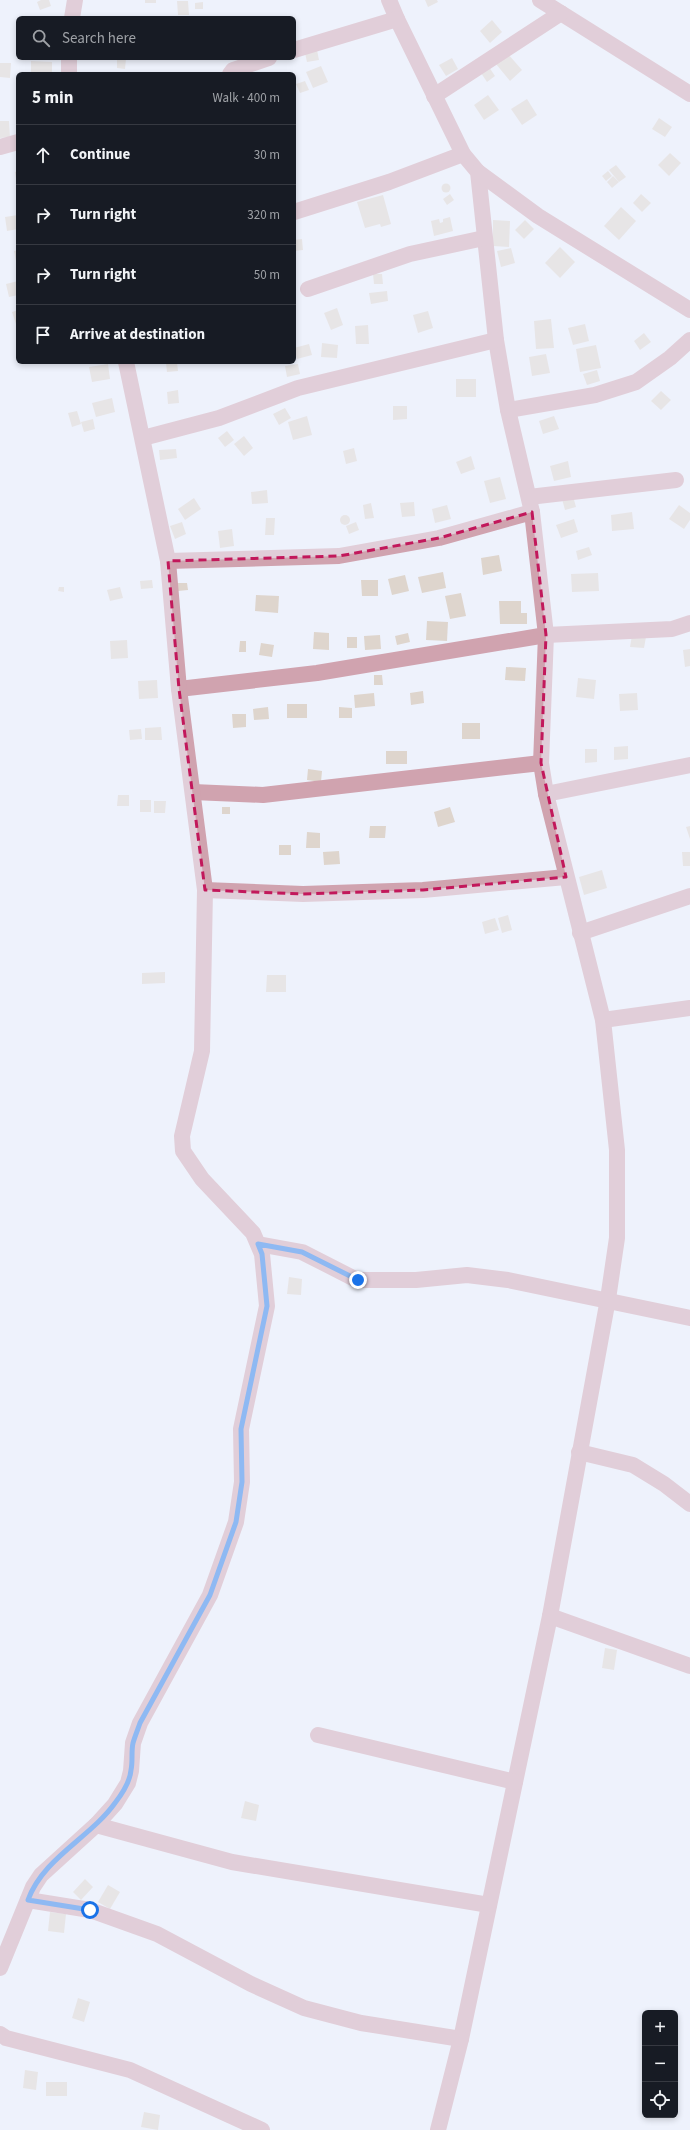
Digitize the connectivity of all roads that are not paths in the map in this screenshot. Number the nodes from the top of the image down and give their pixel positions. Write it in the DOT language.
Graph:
graph roads {
  1 [pos="75,0"];
  2 [pos="389,0"];
  3 [pos="540,0"];
  4 [pos="561,13"];
  5 [pos="72,16"];
  6 [pos="397,19"];
  7 [pos="296,49"];
  8 [pos="68,60"];
  9 [pos="263,60"];
  10 [pos="69,72"];
  11 [pos="232,72"];
  12 [pos="690,94"];
  13 [pos="434,96"];
  14 [pos="16,143"];
  15 [pos="0,147"];
  16 [pos="462,154"];
  17 [pos="478,172"];
  18 [pos="296,211"];
  19 [pos="484,238"];
  20 [pos="308,289"];
  21 [pos="690,310"];
  22 [pos="496,340"];
  23 [pos="690,340"];
  24 [pos="126,364"];
  25 [pos="508,410"];
  26 [pos="143,438"];
  27 [pos="676,480"];
  28 [pos="531,505"];
  29 [pos="168,560"];
  30 [pos="690,623"];
  31 [pos="546,635"];
  32 [pos="179,689"];
  33 [pos="541,763"];
  34 [pos="690,766"];
  35 [pos="193,792"];
  36 [pos="546,794"];
  37 [pos="566,877"];
  38 [pos="205,890"];
  39 [pos="690,896"];
  40 [pos="580,933"];
  41 [pos="690,1008"];
  42 [pos="603,1020"];
  43 [pos="258,1244"];
  44 [pos="608,1299"];
  45 [pos="690,1318"];
  46 [pos="579,1452"];
  47 [pos="690,1504"];
  48 [pos="550,1616"];
  49 [pos="690,1666"];
  50 [pos="318,1735"];
  51 [pos="515,1782"];
  52 [pos="96,1825"];
  53 [pos="28,1900"];
  54 [pos="489,1905"];
  55 [pos="0,1968"];
  56 [pos="0,2034"];
  57 [pos="461,2039"];
  58 [pos="262,2130"];
  59 [pos="438,2130"];
  1 -- 5 [label="street"];
  2 -- 6 [label="street"];
  3 -- 4 [label="street"];
  4 -- 12 [label="street"];
  4 -- 13 [label="street"];
  6 -- 7 [label="street"];
  6 -- 13 [label="street"];
  8 -- 10 [label="street"];
  9 -- 11 [label="street"];
  13 -- 16 [label="street"];
  14 -- 15 [label="street"];
  16 -- 17 [label="street"];
  16 -- 18 [label="street"];
  17 -- 19 [label="street"];
  17 -- 21 [label="street"];
  19 -- 20 [label="street"];
  19 -- 22 [label="street"];
  22 -- 25 [label="street"];
  22 -- 26 [label="street"];
  23 -- 25 [label="street"];
  24 -- 26 [label="street"];
  25 -- 28 [label="street"];
  26 -- 29 [label="street"];
  27 -- 28 [label="street"];
  28 -- 29 [label="street"];
  28 -- 31 [label="street"];
  29 -- 32 [label="street"];
  30 -- 31 [label="street"];
  31 -- 32 [label="street"];
  31 -- 33 [label="street"];
  32 -- 35 [label="street"];
  33 -- 35 [label="street"];
  33 -- 36 [label="street"];
  34 -- 36 [label="street"];
  35 -- 38 [label="street"];
  36 -- 37 [label="street"];
  37 -- 38 [label="street"];
  37 -- 40 [label="street"];
  38 -- 43 [label="street"];
  39 -- 40 [label="street"];
  40 -- 42 [label="street"];
  41 -- 42 [label="street"];
  42 -- 44 [label="street"];
  43 -- 44 [label="street"];
  43 -- 52 [label="street"];
  44 -- 45 [label="street"];
  44 -- 46 [label="street"];
  46 -- 47 [label="street"];
  46 -- 48 [label="street"];
  48 -- 49 [label="street"];
  48 -- 51 [label="street"];
  50 -- 51 [label="street"];
  51 -- 54 [label="street"];
  52 -- 53 [label="street"];
  52 -- 54 [label="street"];
  53 -- 55 [label="street"];
  53 -- 57 [label="street"];
  54 -- 57 [label="street"];
  56 -- 58 [label="street"];
  57 -- 59 [label="street"];
}
